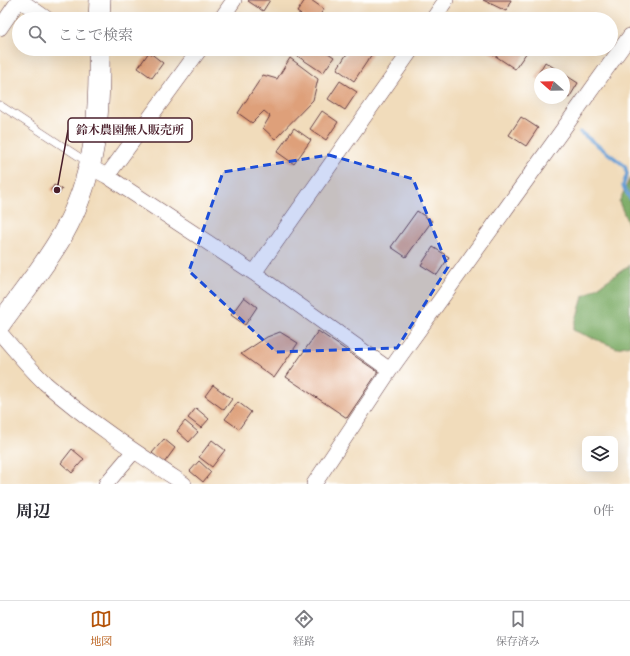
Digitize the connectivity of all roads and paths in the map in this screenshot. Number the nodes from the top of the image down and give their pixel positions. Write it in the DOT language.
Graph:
graph roads {
  1 [pos="19,0"];
  2 [pos="100,0"];
  3 [pos="234,0"];
  4 [pos="446,0"];
  5 [pos="37,12"];
  6 [pos="99,12"];
  7 [pos="226,12"];
  8 [pos="438,12"];
  9 [pos="0,28"];
  10 [pos="630,36"];
  11 [pos="618,53"];
  12 [pos="99,56"];
  13 [pos="194,56"];
  14 [pos="407,56"];
  15 [pos="616,56"];
  16 [pos="0,105"];
  17 [pos="96,169"];
  18 [pos="254,273"];
  19 [pos="0,324"];
  20 [pos="0,333"];
  21 [pos="390,370"];
  22 [pos="134,451"];
  23 [pos="106,484"];
  24 [pos="184,484"];
  25 [pos="314,484"];
  1 -- 5 [label="street"];
  1 -- 9 [label="street"];
  2 -- 6 [label="street"];
  3 -- 7 [label="street"];
  4 -- 8 [label="street"];
  10 -- 11 [label="street"];
  12 -- 17 [label="street"];
  13 -- 17 [label="street"];
  14 -- 18 [label="street"];
  15 -- 21 [label="street"];
  16 -- 17 [label="lane"];
  17 -- 18 [label="street"];
  17 -- 19 [label="street"];
  18 -- 21 [label="street"];
  20 -- 22 [label="street"];
  21 -- 25 [label="street"];
  22 -- 23 [label="street"];
  22 -- 24 [label="street"];
}
